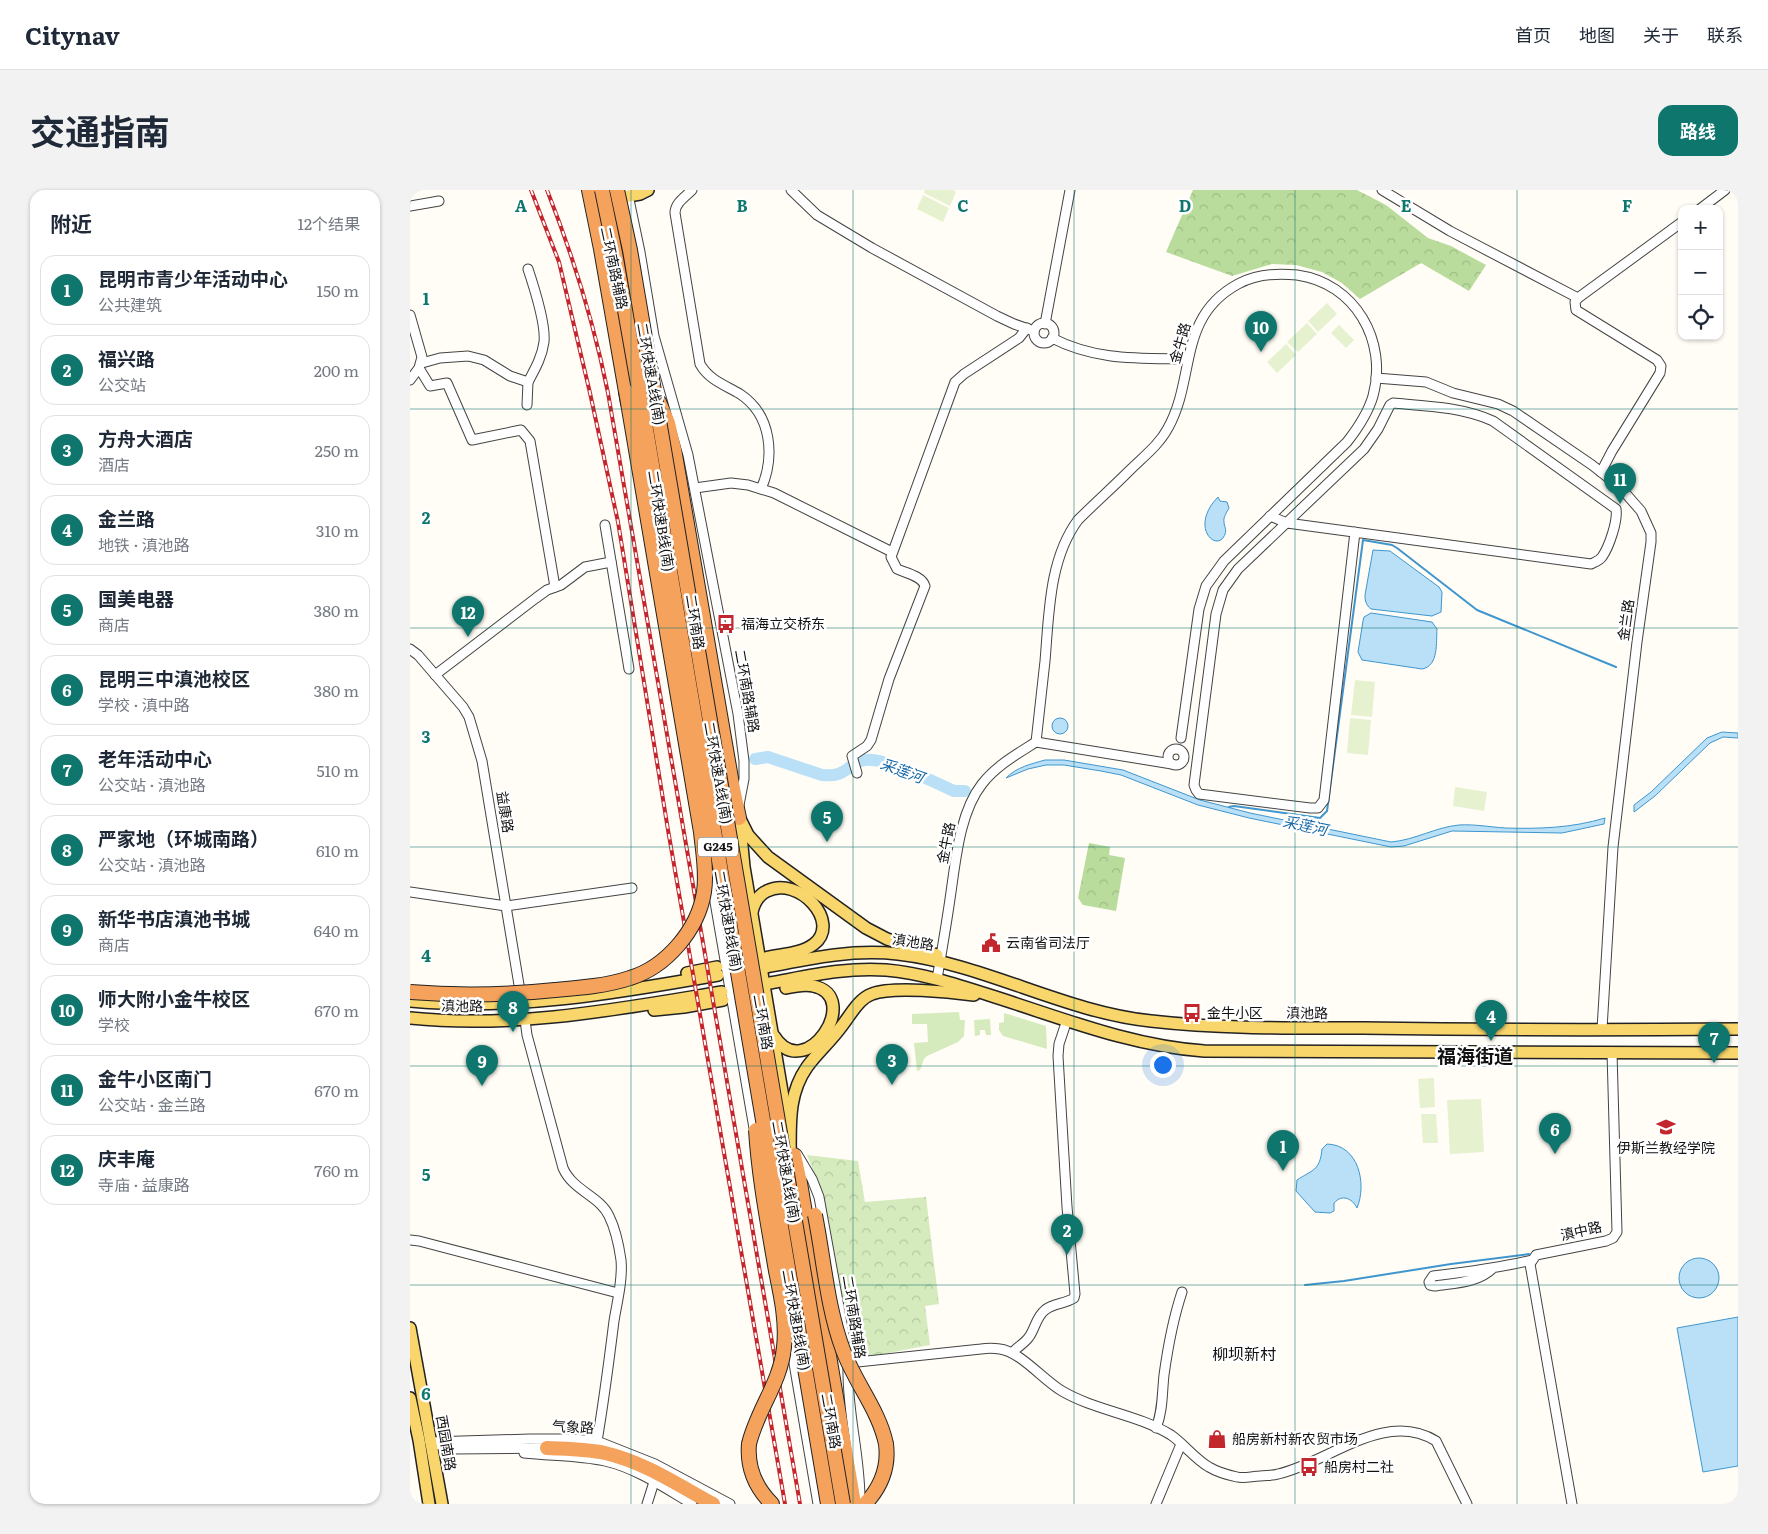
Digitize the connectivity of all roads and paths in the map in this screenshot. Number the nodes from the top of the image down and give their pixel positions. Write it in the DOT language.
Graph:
graph roads {
  1 [pos="648,190"];
  2 [pos="692,190"];
  3 [pos="791,190"];
  4 [pos="1070,190"];
  5 [pos="1382,190"];
  6 [pos="1725,190"];
  7 [pos="606,192"];
  8 [pos="440,201"];
  9 [pos="1705,205"];
  10 [pos="410,206"];
  11 [pos="1678,225"];
  12 [pos="528,269"];
  13 [pos="1578,298"];
  14 [pos="410,315"];
  15 [pos="1045,324"];
  16 [pos="1031,330"];
  17 [pos="1052,338"];
  18 [pos="1188,359"];
  19 [pos="421,365"];
  20 [pos="651,377"];
  21 [pos="1376,378"];
  22 [pos="410,380"];
  23 [pos="528,382"];
  24 [pos="626,391"];
  25 [pos="640,400"];
  26 [pos="527,405"];
  27 [pos="646,459"];
  28 [pos="1601,472"];
  29 [pos="695,488"];
  30 [pos="761,489"];
  31 [pos="657,499"];
  32 [pos="1270,516"];
  33 [pos="1287,523"];
  34 [pos="605,525"];
  35 [pos="1355,532"];
  36 [pos="650,534"];
  37 [pos="892,552"];
  38 [pos="612,562"];
  39 [pos="554,588"];
  40 [pos="410,649"];
  41 [pos="629,669"];
  42 [pos="435,675"];
  43 [pos="1181,738"];
  44 [pos="1036,742"];
  45 [pos="1170,751"];
  46 [pos="713,755"];
  47 [pos="1184,758"];
  48 [pos="1151,761"];
  49 [pos="1172,764"];
  50 [pos="1197,765"];
  51 [pos="857,773"];
  52 [pos="739,818"];
  53 [pos="632,888"];
  54 [pos="410,892"];
  55 [pos="506,906"];
  56 [pos="752,914"];
  57 [pos="938,960"];
  58 [pos="718,971"];
  59 [pos="918,974"];
  60 [pos="937,979"];
  61 [pos="410,992"];
  62 [pos="722,996"];
  63 [pos="410,1001"];
  64 [pos="522,1003"];
  65 [pos="1018,1004"];
  66 [pos="413,1019"];
  67 [pos="526,1020"];
  68 [pos="1067,1020"];
  69 [pos="1738,1028"];
  70 [pos="1602,1029"];
  71 [pos="772,1033"];
  72 [pos="1612,1052"];
  73 [pos="1738,1052"];
  74 [pos="754,1074"];
  75 [pos="793,1149"];
  76 [pos="810,1216"];
  77 [pos="792,1223"];
  78 [pos="410,1240"];
  79 [pos="1532,1260"];
  80 [pos="1492,1268"];
  81 [pos="1182,1292"];
  82 [pos="618,1293"];
  83 [pos="410,1328"];
  84 [pos="1012,1353"];
  85 [pos="848,1363"];
  86 [pos="410,1398"];
  87 [pos="1156,1428"];
  88 [pos="420,1440"];
  89 [pos="597,1441"];
  90 [pos="1181,1444"];
  91 [pos="547,1448"];
  92 [pos="484,1449"];
  93 [pos="654,1482"];
  94 [pos="429,1504"];
  95 [pos="442,1504"];
  96 [pos="647,1504"];
  97 [pos="692,1504"];
  98 [pos="713,1504"];
  99 [pos="730,1504"];
  100 [pos="772,1504"];
  101 [pos="818,1504"];
  102 [pos="829,1504"];
  103 [pos="842,1504"];
  104 [pos="854,1504"];
  105 [pos="860,1504"];
  106 [pos="865,1504"];
  107 [pos="1156,1504"];
  108 [pos="1467,1504"];
  109 [pos="1572,1504"];
  1 -- 7 [label="main road"];
  2 -- 30 [label="street"];
  3 -- 16 [label="street"];
  4 -- 15 [label="street"];
  5 -- 13 [label="street"];
  6 -- 9 [label="street"];
  7 -- 20 [label="highway, 二环快速A线(南), bridge"];
  7 -- 24 [label="highway"];
  7 -- 25 [label="highway, 二环快速B线(南), bridge"];
  7 -- 29 [label="street, 二环南路辅路"];
  7 -- 46 [label="main road, 二环南路 / G245"];
  7 -- 101 [label="street, 二环南路辅路"];
  7 -- 102 [label="main road, 二环南路 / G245"];
  8 -- 10 [label="street"];
  11 -- 13 [label="street"];
  12 -- 23 [label="street"];
  13 -- 28 [label="street"];
  14 -- 19 [label="street"];
  15 -- 16 [label="street"];
  15 -- 17 [label="street"];
  16 -- 17 [label="street"];
  16 -- 37 [label="street"];
  17 -- 18 [label="street"];
  18 -- 21 [label="street, 金牛路"];
  18 -- 44 [label="street, 金牛路"];
  19 -- 22 [label="street"];
  19 -- 23 [label="street"];
  19 -- 39 [label="street"];
  20 -- 52 [label="highway, bridge"];
  20 -- 103 [label="highway, 二环快速A线(南), bridge"];
  21 -- 28 [label="street, 金兰路"];
  21 -- 32 [label="street, 金牛路"];
  23 -- 26 [label="street"];
  24 -- 27 [label="highway, bridge"];
  24 -- 36 [label="highway, bridge"];
  25 -- 27 [label="highway, bridge"];
  25 -- 31 [label="highway, 二环快速B线(南), bridge"];
  27 -- 31 [label="highway, bridge"];
  27 -- 36 [label="highway, bridge"];
  28 -- 70 [label="street, 金兰路"];
  29 -- 30 [label="street"];
  29 -- 52 [label="street, 二环南路辅路"];
  30 -- 37 [label="street"];
  31 -- 74 [label="highway, 二环快速B线(南), bridge"];
  32 -- 33 [label="street"];
  32 -- 43 [label="street, 金牛路"];
  33 -- 35 [label="street"];
  33 -- 35 [label="street"];
  33 -- 50 [label="street"];
  34 -- 38 [label="street"];
  35 -- 50 [label="street"];
  36 -- 61 [label="highway, bridge"];
  37 -- 51 [label="street"];
  38 -- 39 [label="street"];
  38 -- 41 [label="street"];
  39 -- 42 [label="street"];
  40 -- 42 [label="street, 益康路"];
  42 -- 55 [label="street, 益康路"];
  43 -- 45 [label="street"];
  43 -- 47 [label="street"];
  44 -- 48 [label="street"];
  44 -- 57 [label="street, 金牛路"];
  45 -- 47 [label="street"];
  45 -- 48 [label="street"];
  45 -- 49 [label="street"];
  46 -- 52 [label="main road"];
  46 -- 77 [label="main road, 二环南路 / G245"];
  47 -- 49 [label="street"];
  47 -- 50 [label="street"];
  48 -- 49 [label="street"];
  52 -- 56 [label="main road"];
  52 -- 57 [label="main road"];
  53 -- 55 [label="street"];
  54 -- 55 [label="street"];
  55 -- 64 [label="street, 益康路"];
  56 -- 57 [label="main road, 滇池路"];
  56 -- 71 [label="main road"];
  57 -- 59 [label="main road"];
  57 -- 60 [label="street, 金牛路"];
  57 -- 70 [label="main road, 滇池路"];
  58 -- 64 [label="main road, 滇池路"];
  59 -- 60 [label="main road"];
  59 -- 71 [label="main road"];
  60 -- 65 [label="main road"];
  62 -- 67 [label="main road, 滇池路"];
  63 -- 64 [label="main road, 滇池路"];
  65 -- 68 [label="main road"];
  65 -- 75 [label="main road"];
  66 -- 67 [label="main road, 滇池路"];
  67 -- 82 [label="street"];
  68 -- 72 [label="main road"];
  68 -- 84 [label="street"];
  69 -- 70 [label="main road, 滇池路"];
  71 -- 75 [label="main road"];
  72 -- 73 [label="main road"];
  72 -- 79 [label="street, 滇中路"];
  74 -- 100 [label="highway, bridge"];
  74 -- 102 [label="highway, 二环快速B线(南), bridge"];
  75 -- 76 [label="highway"];
  75 -- 77 [label="main road"];
  75 -- 85 [label="street, 二环南路辅路"];
  76 -- 104 [label="highway"];
  76 -- 106 [label="highway, bridge"];
  77 -- 103 [label="main road, 二环南路 / G245"];
  78 -- 82 [label="street"];
  79 -- 80 [label="street"];
  79 -- 109 [label="street"];
  80 -- 80 [label="street"];
  81 -- 87 [label="street"];
  82 -- 89 [label="street"];
  83 -- 88 [label="main road, 西园南路"];
  84 -- 85 [label="street"];
  84 -- 87 [label="street"];
  85 -- 105 [label="street, 二环南路辅路"];
  86 -- 88 [label="main road, 西园南路"];
  87 -- 90 [label="street"];
  88 -- 89 [label="street, 气象路"];
  88 -- 92 [label="street, 气象路"];
  88 -- 94 [label="main road, 西园南路"];
  88 -- 95 [label="main road, 西园南路"];
  89 -- 99 [label="street, 气象路"];
  90 -- 107 [label="street"];
  90 -- 108 [label="street"];
  91 -- 92 [label="street, 气象路"];
  91 -- 98 [label="highway"];
  92 -- 93 [label="street, 气象路"];
  93 -- 96 [label="street"];
  93 -- 97 [label="street, 气象路"];
}
